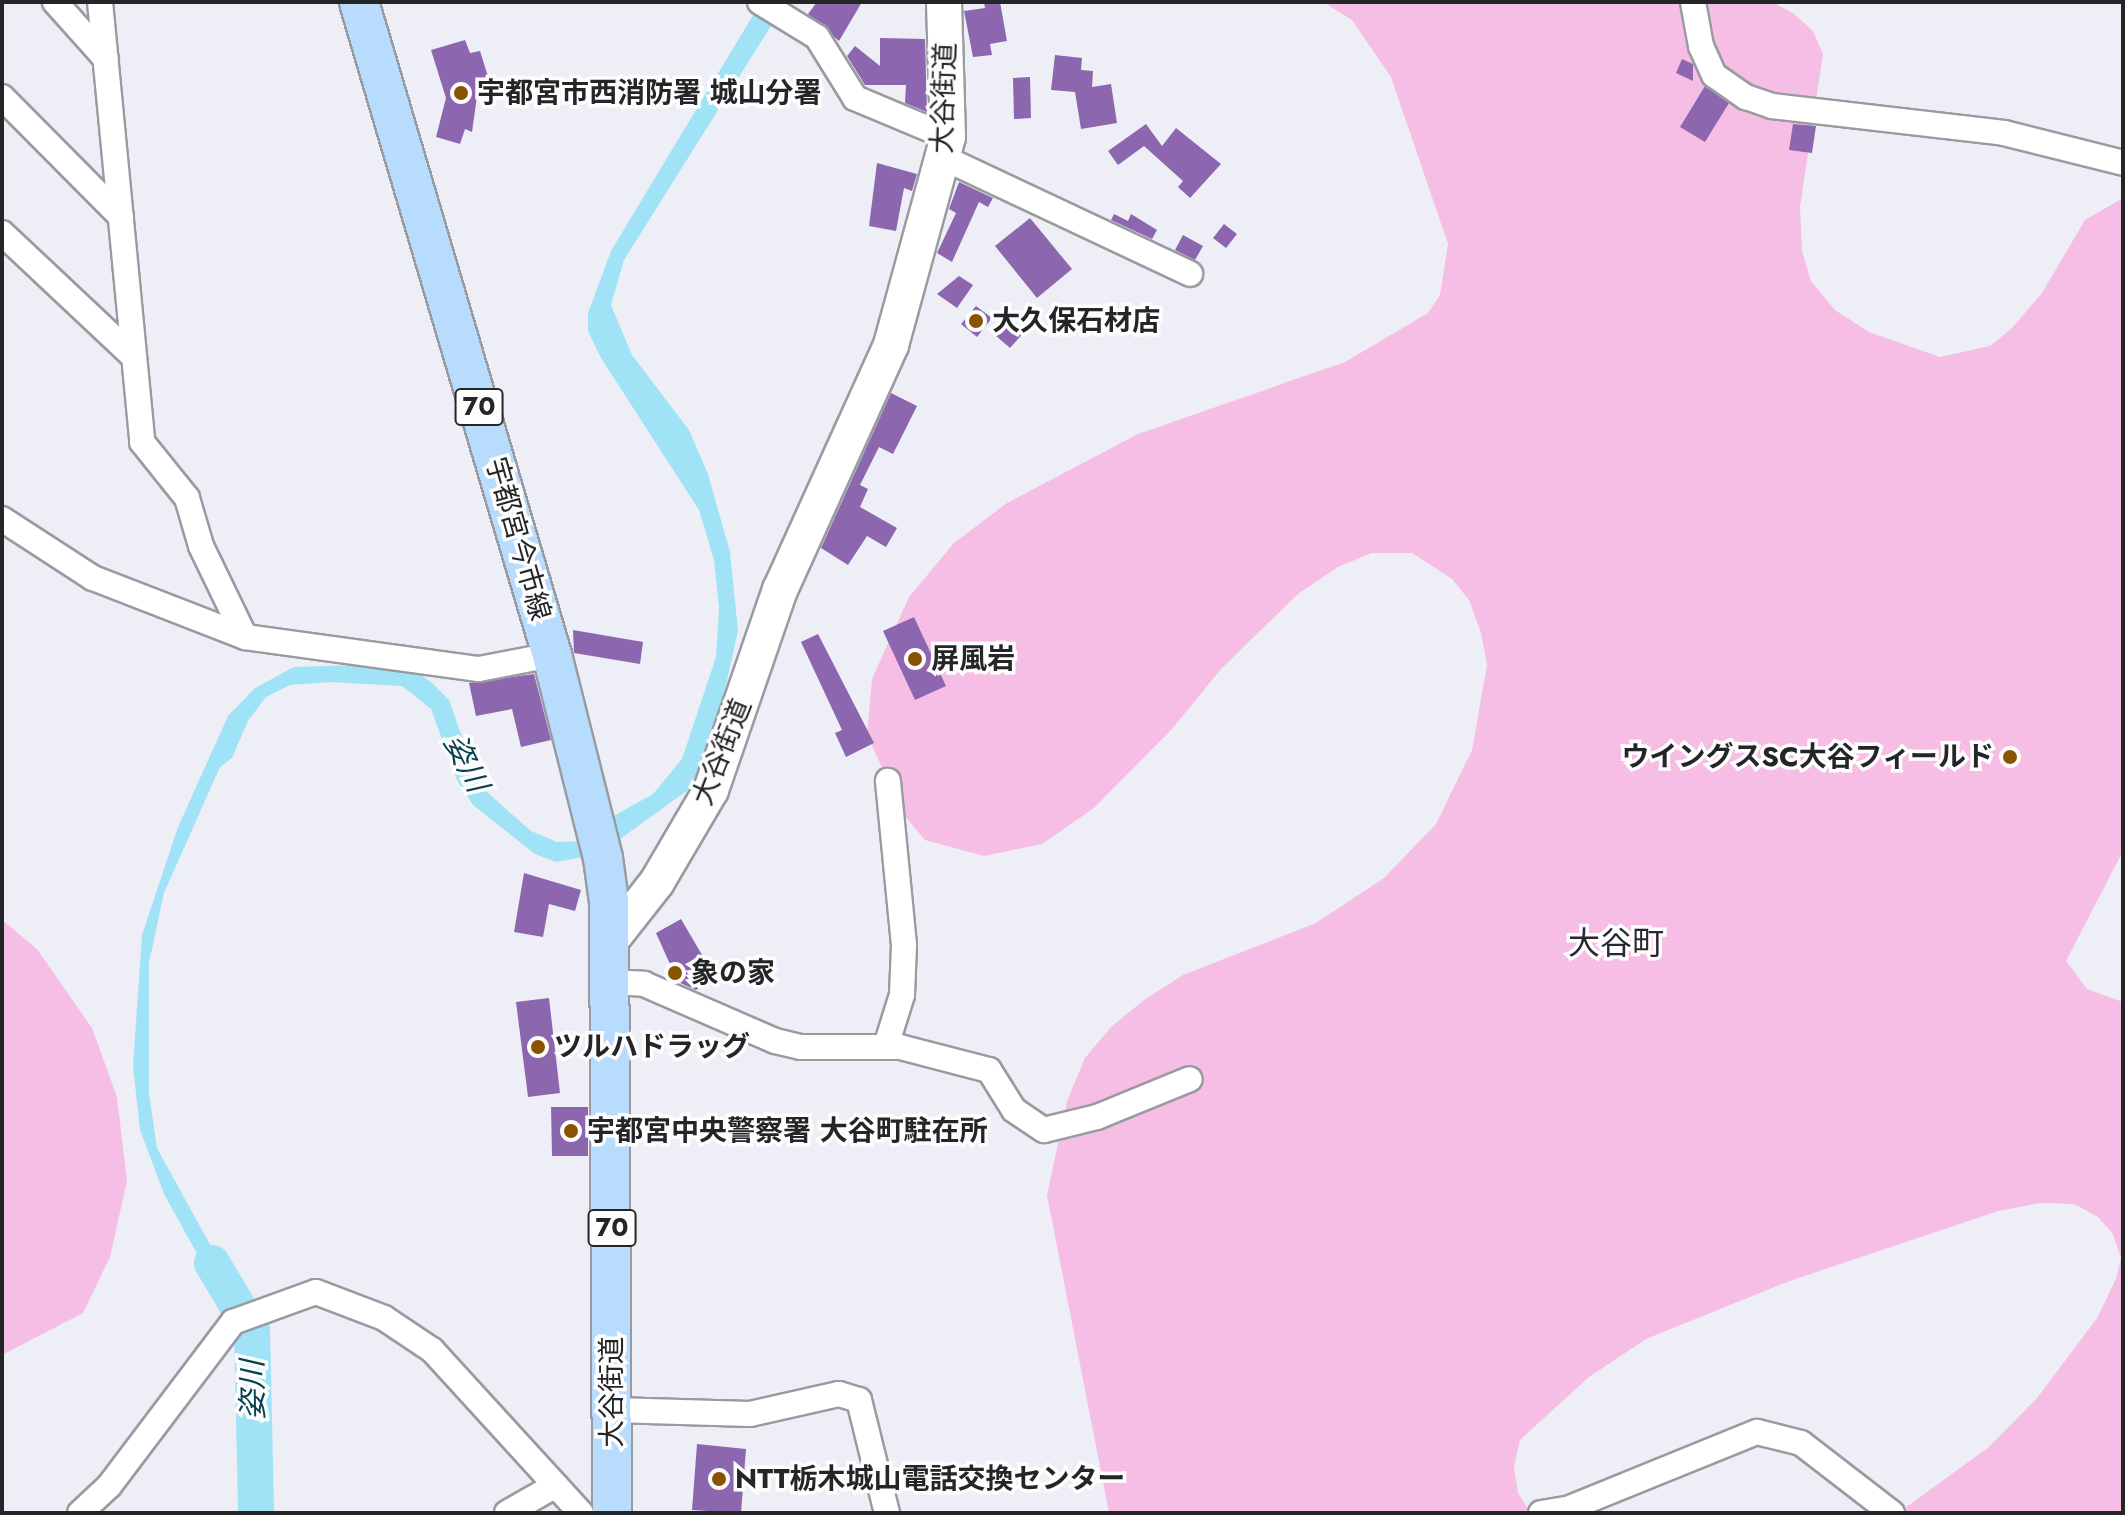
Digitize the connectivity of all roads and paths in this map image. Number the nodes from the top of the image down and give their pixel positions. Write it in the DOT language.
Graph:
graph roads {
  1 [pos="55,2"];
  2 [pos="100,2"];
  3 [pos="359,2"];
  4 [pos="760,2"];
  5 [pos="944,2"];
  6 [pos="1693,2"];
  7 [pos="106,59"];
  8 [pos="2,97"];
  9 [pos="946,148"];
  10 [pos="2123,163"];
  11 [pos="121,217"];
  12 [pos="2,233"];
  13 [pos="1190,274"];
  14 [pos="134,357"];
  15 [pos="2,519"];
  16 [pos="245,637"];
  17 [pos="552,655"];
  18 [pos="888,781"];
  19 [pos="609,943"];
  20 [pos="610,982"];
  21 [pos="886,1046"];
  22 [pos="1190,1079"];
  23 [pos="613,1410"];
  24 [pos="556,1485"];
  25 [pos="80,1513"];
  26 [pos="507,1513"];
  27 [pos="581,1513"];
  28 [pos="612,1513"];
  29 [pos="887,1513"];
  30 [pos="1541,1513"];
  31 [pos="1892,1513"];
  1 -- 7 [label="street"];
  2 -- 7 [label="street"];
  3 -- 17 [label="main road, 宇都宮今市線 / 70"];
  4 -- 9 [label="street"];
  5 -- 9 [label="main road, 大谷街道"];
  6 -- 10 [label="street"];
  7 -- 11 [label="street"];
  8 -- 11 [label="street"];
  9 -- 13 [label="street"];
  9 -- 19 [label="main road, 大谷街道"];
  11 -- 14 [label="street"];
  12 -- 14 [label="street"];
  14 -- 16 [label="street"];
  15 -- 16 [label="street"];
  16 -- 17 [label="street"];
  17 -- 19 [label="main road, 宇都宮今市線 / 70"];
  18 -- 21 [label="street"];
  19 -- 20 [label="main road, 大谷街道 / 70"];
  20 -- 21 [label="street"];
  20 -- 23 [label="main road, 大谷街道 / 70"];
  21 -- 22 [label="street"];
  23 -- 28 [label="main road, 大谷街道 / 70"];
  23 -- 29 [label="street"];
  24 -- 25 [label="street"];
  24 -- 26 [label="street"];
  24 -- 27 [label="street"];
  30 -- 31 [label="street"];
}
